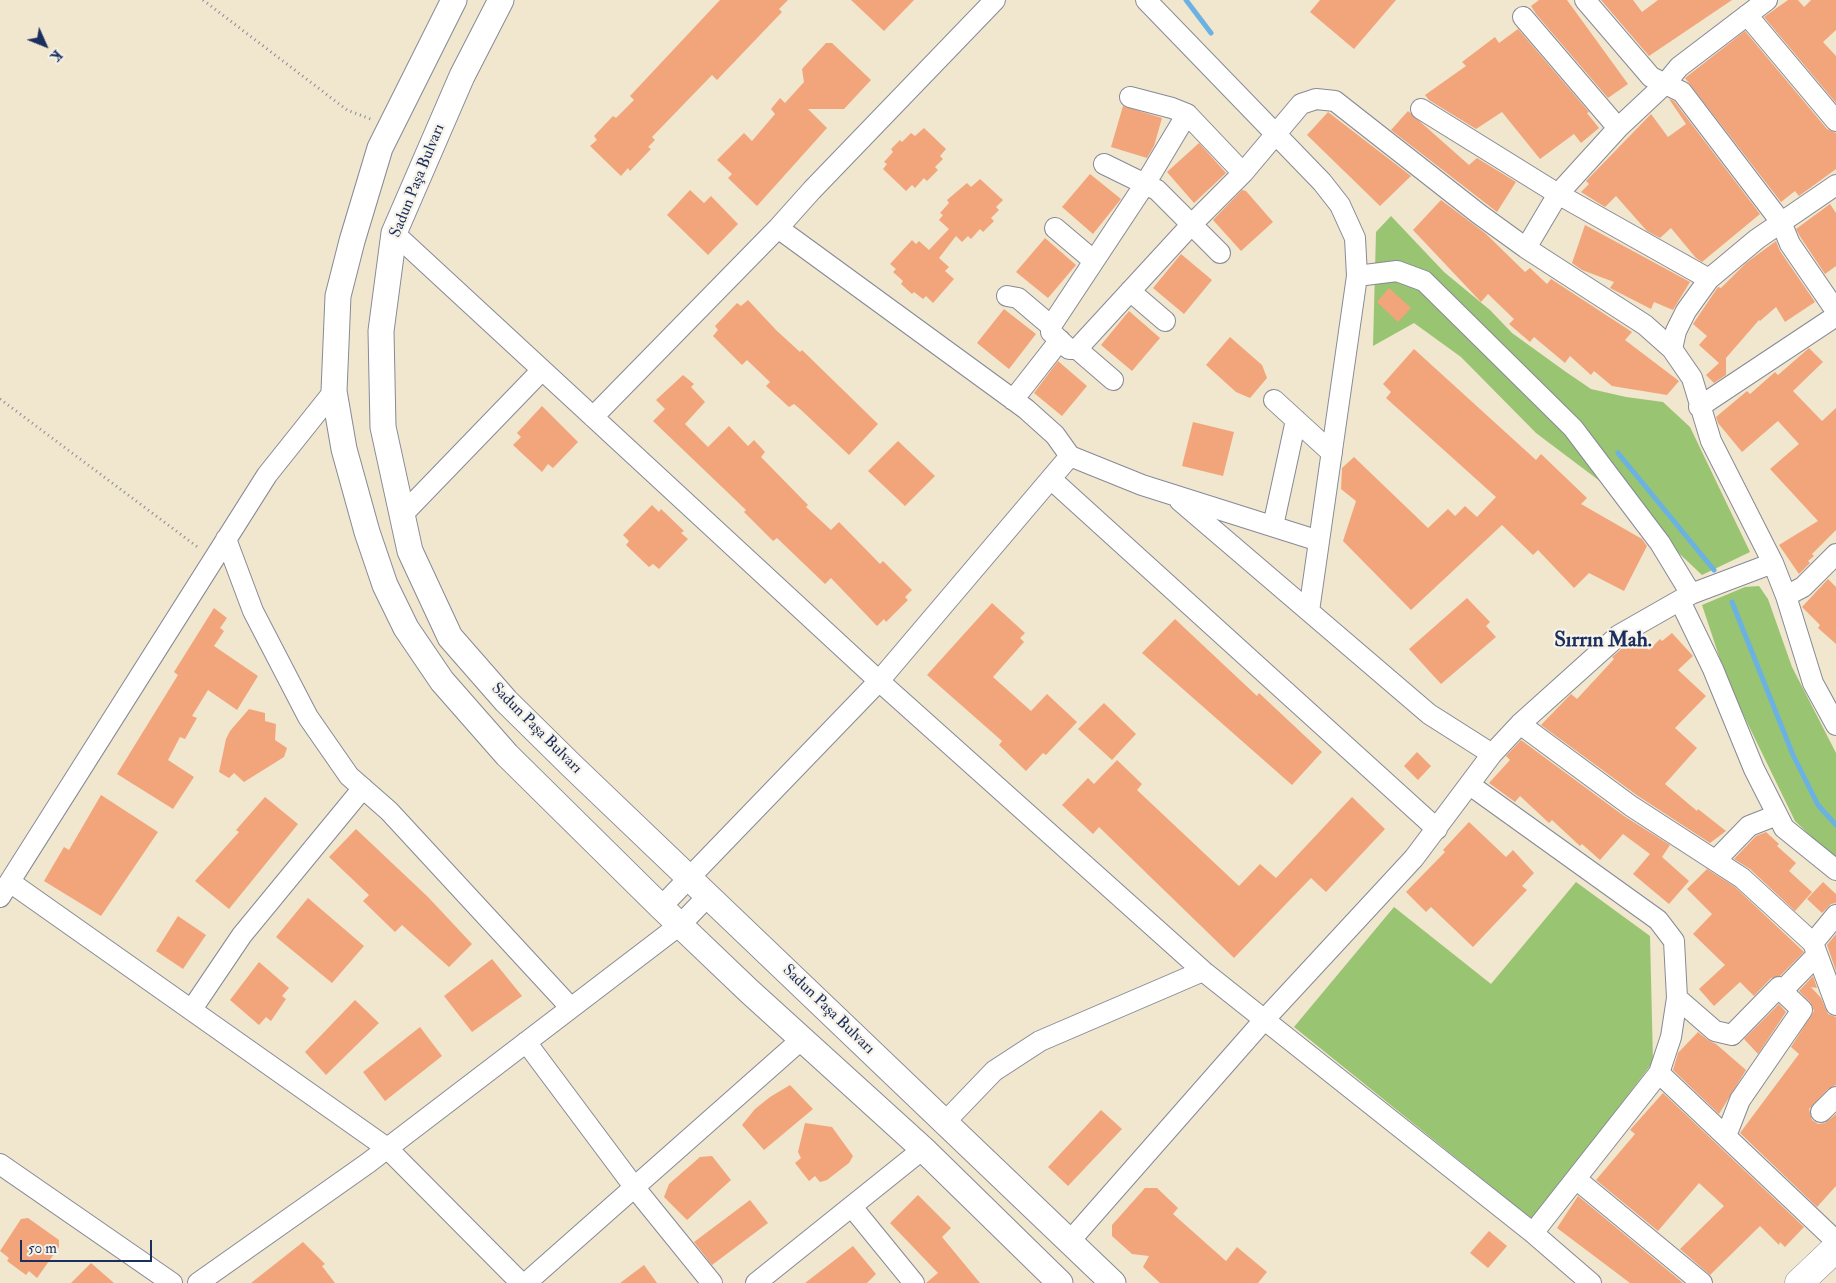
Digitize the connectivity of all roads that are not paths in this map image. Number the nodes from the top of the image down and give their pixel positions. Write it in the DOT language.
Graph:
graph roads {
  1 [pos="454,0"];
  2 [pos="501,0"];
  3 [pos="995,0"];
  4 [pos="1146,0"];
  5 [pos="1585,0"];
  6 [pos="1767,0"];
  7 [pos="1747,15"];
  8 [pos="1523,17"];
  9 [pos="1665,84"];
  10 [pos="1130,97"];
  11 [pos="1421,109"];
  12 [pos="1187,114"];
  13 [pos="1836,121"];
  14 [pos="1618,128"];
  15 [pos="1276,134"];
  16 [pos="1104,164"];
  17 [pos="1243,173"];
  18 [pos="1145,184"];
  19 [pos="1836,184"];
  20 [pos="1558,194"];
  21 [pos="1781,222"];
  22 [pos="1191,224"];
  23 [pos="778,228"];
  24 [pos="1055,228"];
  25 [pos="394,233"];
  26 [pos="1526,248"];
  27 [pos="1220,253"];
  28 [pos="1094,261"];
  29 [pos="1357,276"];
  30 [pos="1709,279"];
  31 [pos="1130,291"];
  32 [pos="1007,296"];
  33 [pos="1836,311"];
  34 [pos="1836,316"];
  35 [pos="1165,321"];
  36 [pos="1063,338"];
  37 [pos="1672,349"];
  38 [pos="542,370"];
  39 [pos="1113,380"];
  40 [pos="334,391"];
  41 [pos="1013,400"];
  42 [pos="1274,400"];
  43 [pos="1699,407"];
  44 [pos="593,417"];
  45 [pos="1296,420"];
  46 [pos="1332,453"];
  47 [pos="1070,456"];
  48 [pos="1051,479"];
  49 [pos="1172,494"];
  50 [pos="402,515"];
  51 [pos="1273,526"];
  52 [pos="226,539"];
  53 [pos="1319,541"];
  54 [pos="1836,554"];
  55 [pos="1773,563"];
  56 [pos="1786,596"];
  57 [pos="1686,597"];
  58 [pos="1309,611"];
  59 [pos="879,681"];
  60 [pos="1520,724"];
  61 [pos="1836,725"];
  62 [pos="1492,754"];
  63 [pos="1470,785"];
  64 [pos="363,788"];
  65 [pos="1777,815"];
  66 [pos="1437,829"];
  67 [pos="1716,860"];
  68 [pos="1836,870"];
  69 [pos="690,878"];
  70 [pos="5,890"];
  71 [pos="708,896"];
  72 [pos="661,907"];
  73 [pos="1836,914"];
  74 [pos="681,924"];
  75 [pos="1815,949"];
  76 [pos="1203,971"];
  77 [pos="1782,991"];
  78 [pos="1677,998"];
  79 [pos="1836,1005"];
  80 [pos="571,1008"];
  81 [pos="192,1009"];
  82 [pos="1264,1020"];
  83 [pos="802,1039"];
  84 [pos="526,1042"];
  85 [pos="1659,1073"];
  86 [pos="1836,1097"];
  87 [pos="1821,1112"];
  88 [pos="945,1122"];
  89 [pos="1726,1136"];
  90 [pos="387,1148"];
  91 [pos="923,1149"];
  92 [pos="0,1164"];
  93 [pos="1576,1179"];
  94 [pos="635,1188"];
  95 [pos="852,1207"];
  96 [pos="1533,1233"];
  97 [pos="1836,1241"];
  98 [pos="1069,1242"];
  99 [pos="1836,1248"];
  100 [pos="172,1283"];
  101 [pos="198,1283"];
  102 [pos="521,1283"];
  103 [pos="526,1283"];
  104 [pos="712,1283"];
  105 [pos="756,1283"];
  106 [pos="914,1283"];
  107 [pos="1060,1283"];
  108 [pos="1113,1283"];
  109 [pos="1591,1283"];
  110 [pos="1702,1283"];
  111 [pos="1799,1283"];
  1 -- 40 [label="main road"];
  2 -- 25 [label="main road, Sadun Paşa Bulvarı"];
  3 -- 23 [label="street"];
  4 -- 15 [label="street"];
  5 -- 9 [label="street"];
  6 -- 7 [label="street"];
  7 -- 9 [label="street"];
  7 -- 13 [label="street"];
  8 -- 14 [label="street"];
  9 -- 14 [label="street"];
  9 -- 21 [label="street"];
  10 -- 12 [label="street"];
  11 -- 20 [label="street"];
  12 -- 17 [label="street"];
  12 -- 18 [label="street"];
  14 -- 20 [label="street"];
  15 -- 17 [label="street"];
  15 -- 26 [label="street"];
  15 -- 29 [label="street"];
  16 -- 18 [label="street"];
  17 -- 22 [label="street"];
  18 -- 22 [label="street"];
  18 -- 28 [label="street"];
  19 -- 21 [label="street"];
  20 -- 26 [label="street"];
  20 -- 30 [label="street"];
  21 -- 30 [label="street"];
  21 -- 33 [label="street"];
  22 -- 27 [label="street"];
  22 -- 31 [label="street"];
  23 -- 41 [label="street"];
  23 -- 44 [label="street"];
  24 -- 28 [label="street"];
  25 -- 38 [label="street"];
  25 -- 50 [label="main road, Sadun Paşa Bulvarı"];
  26 -- 37 [label="street"];
  28 -- 36 [label="street"];
  29 -- 46 [label="street"];
  29 -- 57 [label="street"];
  30 -- 37 [label="street"];
  31 -- 35 [label="street"];
  31 -- 36 [label="street"];
  32 -- 36 [label="street"];
  34 -- 43 [label="street"];
  36 -- 39 [label="street"];
  36 -- 41 [label="street"];
  37 -- 43 [label="street"];
  38 -- 44 [label="street"];
  38 -- 50 [label="street"];
  40 -- 52 [label="street"];
  40 -- 72 [label="main road"];
  41 -- 47 [label="street"];
  42 -- 45 [label="street"];
  43 -- 55 [label="street"];
  44 -- 59 [label="street"];
  45 -- 46 [label="street"];
  45 -- 51 [label="street"];
  46 -- 53 [label="street"];
  47 -- 48 [label="street"];
  47 -- 49 [label="street"];
  48 -- 59 [label="street"];
  48 -- 66 [label="street"];
  49 -- 51 [label="street"];
  49 -- 58 [label="street"];
  50 -- 69 [label="main road, Sadun Paşa Bulvarı"];
  51 -- 53 [label="street"];
  52 -- 64 [label="street"];
  52 -- 70 [label="street"];
  53 -- 58 [label="street"];
  54 -- 56 [label="street"];
  55 -- 56 [label="street"];
  55 -- 57 [label="street"];
  56 -- 61 [label="street"];
  57 -- 60 [label="street"];
  57 -- 65 [label="street"];
  58 -- 62 [label="street"];
  59 -- 69 [label="street"];
  59 -- 76 [label="street"];
  60 -- 62 [label="street"];
  60 -- 67 [label="street"];
  62 -- 63 [label="street"];
  63 -- 66 [label="street"];
  63 -- 78 [label="street"];
  64 -- 80 [label="street"];
  64 -- 81 [label="street"];
  65 -- 67 [label="street"];
  65 -- 68 [label="street"];
  66 -- 82 [label="street"];
  67 -- 75 [label="street"];
  69 -- 71 [label="main road, Sadun Paşa Bulvarı"];
  69 -- 72 [label="street"];
  70 -- 81 [label="street"];
  71 -- 74 [label="street"];
  71 -- 88 [label="main road, Sadun Paşa Bulvarı"];
  72 -- 74 [label="main road"];
  73 -- 75 [label="street"];
  74 -- 80 [label="street"];
  74 -- 83 [label="main road"];
  75 -- 77 [label="street"];
  75 -- 79 [label="street"];
  76 -- 82 [label="street"];
  76 -- 88 [label="street"];
  77 -- 78 [label="street"];
  77 -- 89 [label="street"];
  78 -- 85 [label="street"];
  80 -- 84 [label="street"];
  81 -- 90 [label="street"];
  82 -- 96 [label="street"];
  82 -- 98 [label="street"];
  83 -- 91 [label="main road"];
  83 -- 94 [label="street"];
  84 -- 90 [label="street"];
  84 -- 94 [label="street"];
  85 -- 89 [label="street"];
  85 -- 93 [label="street"];
  86 -- 87 [label="street"];
  88 -- 98 [label="main road, Sadun Paşa Bulvarı"];
  89 -- 97 [label="street"];
  90 -- 101 [label="street"];
  90 -- 102 [label="street"];
  91 -- 95 [label="street"];
  91 -- 107 [label="main road"];
  92 -- 100 [label="street"];
  93 -- 96 [label="street"];
  93 -- 110 [label="street"];
  94 -- 103 [label="street"];
  94 -- 104 [label="street"];
  95 -- 105 [label="street"];
  95 -- 106 [label="street"];
  96 -- 109 [label="street"];
  98 -- 108 [label="main road, Sadun Paşa Bulvarı"];
  99 -- 111 [label="highway"];
}
